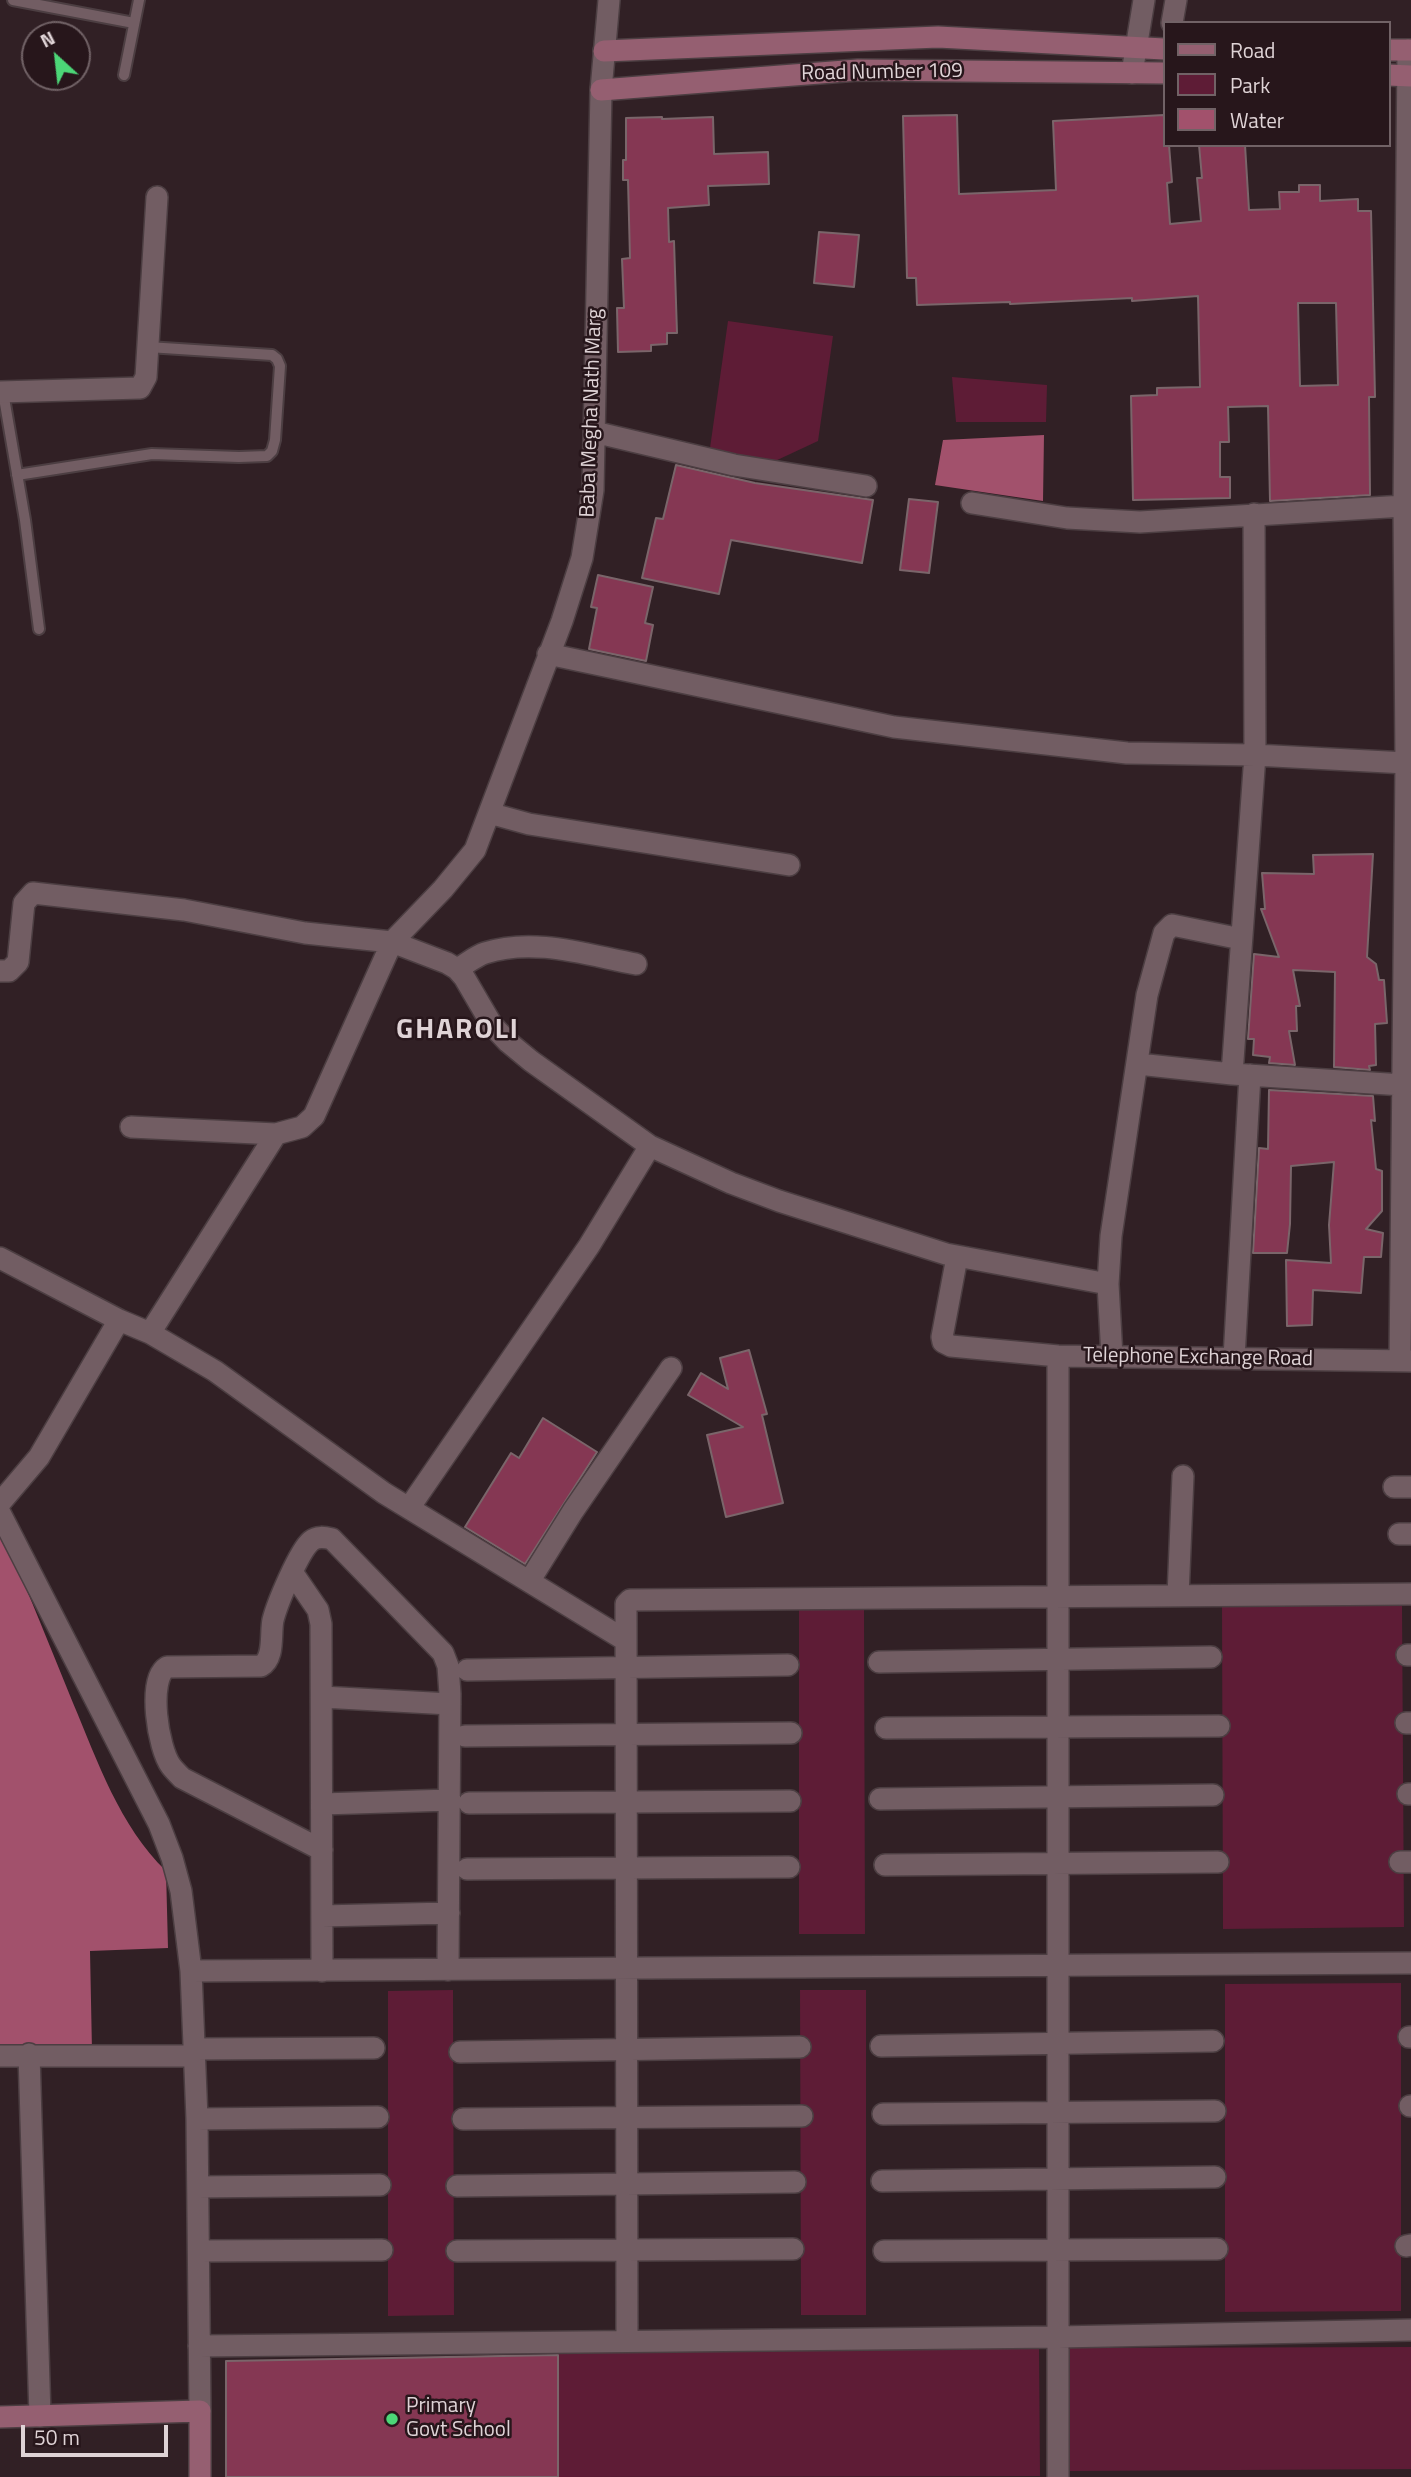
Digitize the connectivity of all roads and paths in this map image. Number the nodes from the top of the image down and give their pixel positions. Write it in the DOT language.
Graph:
graph roads {
  1 [pos="13,0"];
  2 [pos="139,0"];
  3 [pos="609,0"];
  4 [pos="1144,0"];
  5 [pos="1175,0"];
  6 [pos="1172,21"];
  7 [pos="134,23"];
  8 [pos="1136,47"];
  9 [pos="1162,49"];
  10 [pos="1402,50"];
  11 [pos="604,51"];
  12 [pos="1162,71"];
  13 [pos="1132,73"];
  14 [pos="124,75"];
  15 [pos="1402,76"];
  16 [pos="601,90"];
  17 [pos="157,197"];
  18 [pos="148,347"];
  19 [pos="2,392"];
  20 [pos="594,432"];
  21 [pos="17,475"];
  22 [pos="866,486"];
  23 [pos="972,503"];
  24 [pos="1404,506"];
  25 [pos="1254,514"];
  26 [pos="39,629"];
  27 [pos="548,654"];
  28 [pos="1255,755"];
  29 [pos="1406,764"];
  30 [pos="489,813"];
  31 [pos="1407,860"];
  32 [pos="789,865"];
  33 [pos="1241,939"];
  34 [pos="392,942"];
  35 [pos="636,964"];
  36 [pos="457,969"];
  37 [pos="0,971"];
  38 [pos="1138,1064"];
  39 [pos="1241,1074"];
  40 [pos="1403,1085"];
  41 [pos="131,1127"];
  42 [pos="276,1133"];
  43 [pos="650,1146"];
  44 [pos="957,1257"];
  45 [pos="0,1258"];
  46 [pos="1108,1284"];
  47 [pos="119,1320"];
  48 [pos="150,1333"];
  49 [pos="1058,1356"];
  50 [pos="1112,1357"];
  51 [pos="1234,1359"];
  52 [pos="1406,1361"];
  53 [pos="671,1368"];
  54 [pos="1183,1476"];
  55 [pos="0,1503"];
  56 [pos="409,1508"];
  57 [pos="0,1513"];
  58 [pos="292,1572"];
  59 [pos="530,1580"];
  60 [pos="1411,1594"];
  61 [pos="1178,1596"];
  62 [pos="1058,1597"];
  63 [pos="625,1640"];
  64 [pos="1211,1657"];
  65 [pos="1058,1660"];
  66 [pos="879,1662"];
  67 [pos="788,1665"];
  68 [pos="625,1668"];
  69 [pos="467,1670"];
  70 [pos="322,1697"];
  71 [pos="450,1704"];
  72 [pos="1219,1726"];
  73 [pos="1058,1727"];
  74 [pos="886,1728"];
  75 [pos="791,1733"];
  76 [pos="625,1734"];
  77 [pos="465,1736"];
  78 [pos="1213,1795"];
  79 [pos="1058,1797"];
  80 [pos="880,1799"];
  81 [pos="790,1801"];
  82 [pos="459,1802"];
  83 [pos="625,1802"];
  84 [pos="322,1804"];
  85 [pos="322,1850"];
  86 [pos="1217,1862"];
  87 [pos="1058,1863"];
  88 [pos="885,1866"];
  89 [pos="789,1867"];
  90 [pos="625,1868"];
  91 [pos="467,1869"];
  92 [pos="449,1913"];
  93 [pos="322,1916"];
  94 [pos="1411,1963"];
  95 [pos="1058,1966"];
  96 [pos="626,1968"];
  97 [pos="448,1970"];
  98 [pos="322,1971"];
  99 [pos="191,1972"];
  100 [pos="1213,2041"];
  101 [pos="1058,2043"];
  102 [pos="881,2046"];
  103 [pos="800,2047"];
  104 [pos="374,2048"];
  105 [pos="626,2049"];
  106 [pos="195,2052"];
  107 [pos="460,2052"];
  108 [pos="29,2054"];
  109 [pos="0,2056"];
  110 [pos="1215,2111"];
  111 [pos="1058,2113"];
  112 [pos="883,2114"];
  113 [pos="802,2116"];
  114 [pos="378,2117"];
  115 [pos="626,2118"];
  116 [pos="197,2119"];
  117 [pos="463,2119"];
  118 [pos="1215,2177"];
  119 [pos="1058,2179"];
  120 [pos="882,2181"];
  121 [pos="795,2182"];
  122 [pos="626,2184"];
  123 [pos="380,2185"];
  124 [pos="457,2186"];
  125 [pos="198,2187"];
  126 [pos="793,2249"];
  127 [pos="1217,2249"];
  128 [pos="382,2250"];
  129 [pos="626,2250"];
  130 [pos="1058,2250"];
  131 [pos="199,2251"];
  132 [pos="457,2251"];
  133 [pos="884,2251"];
  134 [pos="1411,2330"];
  135 [pos="1058,2337"];
  136 [pos="627,2340"];
  137 [pos="199,2346"];
  138 [pos="200,2411"];
  139 [pos="40,2416"];
  140 [pos="0,2417"];
  141 [pos="200,2477"];
  142 [pos="1058,2477"];
  1 -- 7 [label="lane"];
  2 -- 7 [label="lane"];
  3 -- 11 [label="street, Baba Megha Nath Marg"];
  4 -- 8 [label="street"];
  5 -- 6 [label="street"];
  7 -- 14 [label="lane"];
  8 -- 9 [label="street, Road Number 109"];
  8 -- 11 [label="street, Road Number 109"];
  8 -- 13 [label="street"];
  10 -- 15 [label="street"];
  11 -- 16 [label="street, Baba Megha Nath Marg"];
  12 -- 13 [label="street, Road Number 109"];
  13 -- 16 [label="street, Road Number 109"];
  15 -- 24 [label="street"];
  16 -- 20 [label="street, Baba Megha Nath Marg"];
  17 -- 18 [label="street"];
  18 -- 19 [label="street"];
  18 -- 21 [label="lane"];
  19 -- 21 [label="lane"];
  20 -- 22 [label="street"];
  20 -- 27 [label="street, Baba Megha Nath Marg"];
  21 -- 26 [label="lane"];
  23 -- 25 [label="street"];
  24 -- 25 [label="street"];
  24 -- 29 [label="street"];
  25 -- 28 [label="street"];
  27 -- 28 [label="street"];
  27 -- 30 [label="street, Baba Megha Nath Marg"];
  28 -- 29 [label="street"];
  28 -- 33 [label="street"];
  29 -- 31 [label="street"];
  30 -- 32 [label="street"];
  30 -- 34 [label="street, Baba Megha Nath Marg"];
  31 -- 40 [label="street"];
  33 -- 38 [label="street"];
  33 -- 39 [label="street"];
  34 -- 36 [label="street"];
  34 -- 37 [label="street"];
  34 -- 42 [label="street, Baba Megha Nath Marg"];
  35 -- 36 [label="street"];
  36 -- 43 [label="street"];
  38 -- 39 [label="street"];
  38 -- 46 [label="street"];
  39 -- 40 [label="street"];
  39 -- 51 [label="street"];
  40 -- 52 [label="street"];
  41 -- 42 [label="street"];
  42 -- 48 [label="street"];
  43 -- 44 [label="street"];
  43 -- 56 [label="street"];
  44 -- 46 [label="street"];
  44 -- 49 [label="street"];
  45 -- 47 [label="street"];
  46 -- 50 [label="street"];
  47 -- 48 [label="street"];
  47 -- 55 [label="street"];
  48 -- 56 [label="street"];
  49 -- 50 [label="street, Telephone Exchange Road"];
  49 -- 62 [label="street, Telephone Exchange Road"];
  50 -- 51 [label="street, Telephone Exchange Road"];
  51 -- 52 [label="street, Telephone Exchange Road"];
  53 -- 59 [label="street"];
  54 -- 61 [label="street"];
  56 -- 59 [label="street"];
  57 -- 99 [label="street"];
  58 -- 70 [label="street"];
  58 -- 71 [label="street"];
  58 -- 85 [label="street"];
  59 -- 63 [label="street"];
  60 -- 61 [label="street"];
  61 -- 62 [label="street"];
  62 -- 63 [label="street"];
  62 -- 65 [label="street, Telephone Exchange Road"];
  63 -- 68 [label="street"];
  64 -- 65 [label="street"];
  65 -- 66 [label="street"];
  65 -- 73 [label="street, Telephone Exchange Road"];
  67 -- 68 [label="street"];
  68 -- 69 [label="street"];
  68 -- 76 [label="street"];
  70 -- 71 [label="street"];
  70 -- 84 [label="street"];
  71 -- 82 [label="street"];
  72 -- 73 [label="street"];
  73 -- 74 [label="street"];
  73 -- 79 [label="street, Telephone Exchange Road"];
  75 -- 76 [label="street"];
  76 -- 77 [label="street"];
  76 -- 83 [label="street"];
  78 -- 79 [label="street"];
  79 -- 80 [label="street"];
  79 -- 87 [label="street, Telephone Exchange Road"];
  81 -- 83 [label="street"];
  82 -- 83 [label="street"];
  82 -- 84 [label="street"];
  82 -- 92 [label="street"];
  83 -- 90 [label="street"];
  84 -- 85 [label="street"];
  85 -- 93 [label="street"];
  86 -- 87 [label="street"];
  87 -- 88 [label="street"];
  87 -- 95 [label="street, Telephone Exchange Road"];
  89 -- 90 [label="street"];
  90 -- 91 [label="street"];
  90 -- 96 [label="street"];
  92 -- 93 [label="street"];
  92 -- 97 [label="street"];
  93 -- 98 [label="street"];
  94 -- 95 [label="street"];
  95 -- 96 [label="street"];
  95 -- 101 [label="street, Telephone Exchange Road"];
  96 -- 97 [label="street"];
  96 -- 105 [label="street"];
  97 -- 98 [label="street"];
  98 -- 99 [label="street"];
  99 -- 106 [label="street"];
  100 -- 101 [label="street"];
  101 -- 102 [label="street"];
  101 -- 111 [label="street, Telephone Exchange Road"];
  103 -- 105 [label="street"];
  104 -- 106 [label="street"];
  105 -- 107 [label="street"];
  105 -- 115 [label="street"];
  106 -- 108 [label="street"];
  106 -- 116 [label="street"];
  108 -- 109 [label="street"];
  108 -- 139 [label="street"];
  110 -- 111 [label="street"];
  111 -- 112 [label="street"];
  111 -- 119 [label="street, Telephone Exchange Road"];
  113 -- 115 [label="street"];
  114 -- 116 [label="street"];
  115 -- 117 [label="street"];
  115 -- 122 [label="street"];
  116 -- 125 [label="street"];
  118 -- 119 [label="street"];
  119 -- 120 [label="street"];
  119 -- 130 [label="street, Telephone Exchange Road"];
  121 -- 122 [label="street"];
  122 -- 124 [label="street"];
  122 -- 129 [label="street"];
  123 -- 125 [label="street"];
  125 -- 131 [label="street"];
  126 -- 129 [label="street"];
  127 -- 130 [label="street"];
  128 -- 131 [label="street"];
  129 -- 132 [label="street"];
  129 -- 136 [label="street"];
  130 -- 133 [label="street"];
  130 -- 135 [label="street, Telephone Exchange Road"];
  131 -- 137 [label="street"];
  134 -- 135 [label="street"];
  135 -- 136 [label="street"];
  135 -- 142 [label="street, Telephone Exchange Road"];
  136 -- 137 [label="street"];
  137 -- 138 [label="street"];
  138 -- 139 [label="street"];
  138 -- 141 [label="street"];
  139 -- 140 [label="street"];
}
